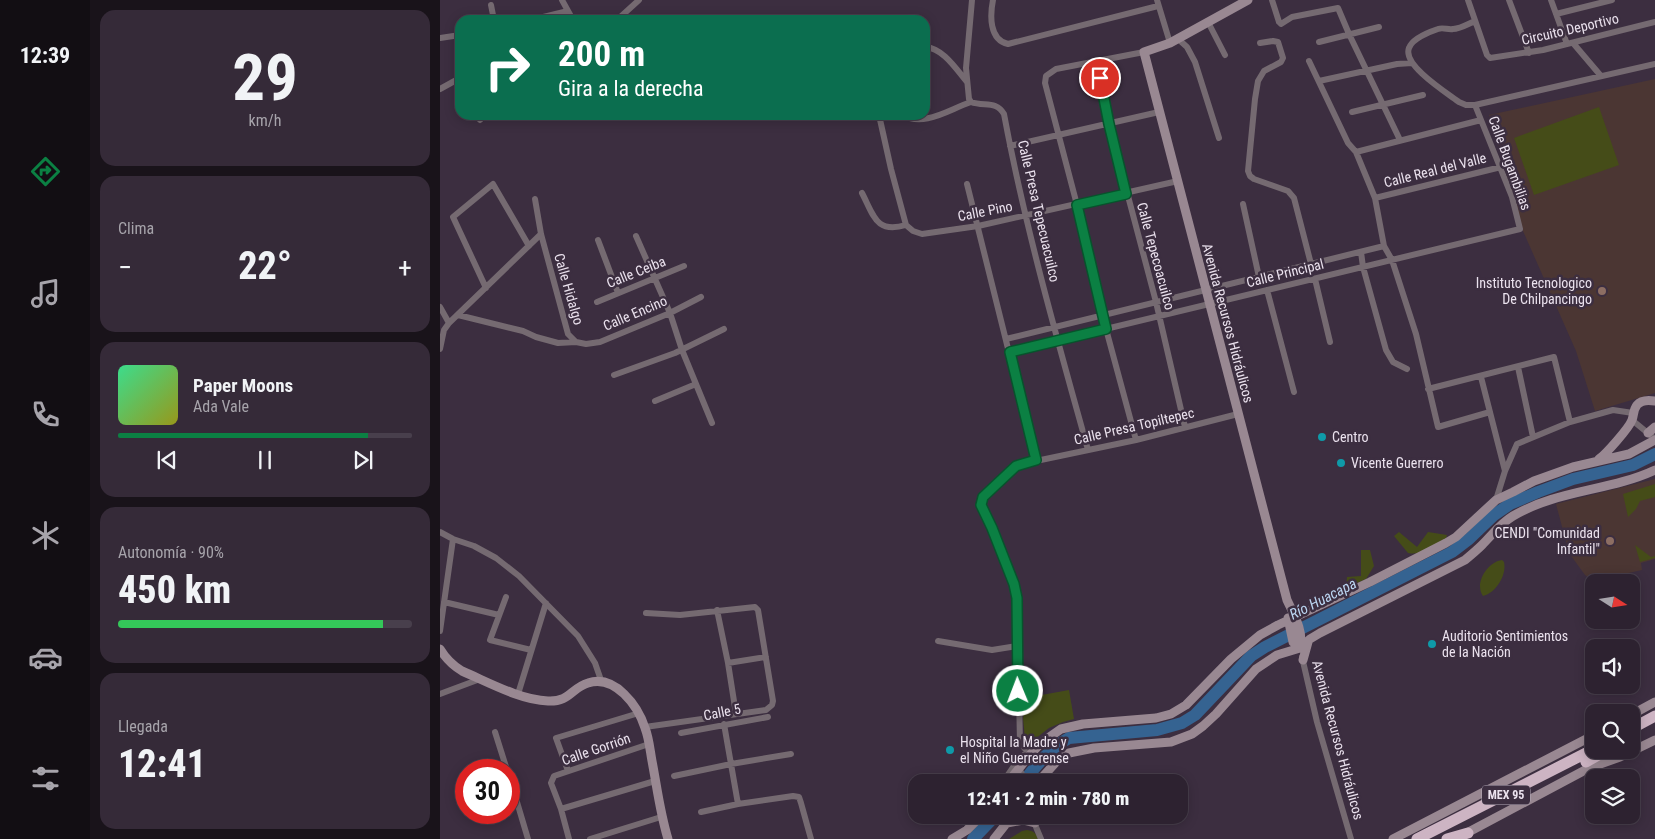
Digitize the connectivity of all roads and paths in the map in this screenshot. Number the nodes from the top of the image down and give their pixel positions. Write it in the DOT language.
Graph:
graph roads {
  1 [pos="562,0"];
  2 [pos="639,0"];
  3 [pos="972,0"];
  4 [pos="992,0"];
  5 [pos="1248,0"];
  6 [pos="1272,0"];
  7 [pos="1468,0"];
  8 [pos="1509,0"];
  9 [pos="1551,0"];
  10 [pos="1612,0"];
  11 [pos="1157,3"];
  12 [pos="491,5"];
  13 [pos="568,11"];
  14 [pos="1556,14"];
  15 [pos="493,15"];
  16 [pos="551,15"];
  17 [pos="570,15"];
  18 [pos="622,15"];
  19 [pos="1474,21"];
  20 [pos="1208,22"];
  21 [pos="1655,22"];
  22 [pos="1379,27"];
  23 [pos="1349,34"];
  24 [pos="455,36"];
  25 [pos="440,38"];
  26 [pos="1174,40"];
  27 [pos="1319,42"];
  28 [pos="1260,43"];
  29 [pos="1570,44"];
  30 [pos="930,47"];
  31 [pos="1144,52"];
  32 [pos="1529,52"];
  33 [pos="1225,56"];
  34 [pos="1309,61"];
  35 [pos="1097,62"];
  36 [pos="1412,63"];
  37 [pos="1655,64"];
  38 [pos="1367,70"];
  39 [pos="1601,76"];
  40 [pos="455,81"];
  41 [pos="1319,81"];
  42 [pos="968,82"];
  43 [pos="440,89"];
  44 [pos="1423,95"];
  45 [pos="971,102"];
  46 [pos="1383,105"];
  47 [pos="1475,105"];
  48 [pos="1159,112"];
  49 [pos="1352,112"];
  50 [pos="930,119"];
  51 [pos="880,120"];
  52 [pos="1481,120"];
  53 [pos="1109,124"];
  54 [pos="1058,134"];
  55 [pos="1219,138"];
  56 [pos="1400,140"];
  57 [pos="1010,146"];
  58 [pos="1356,152"];
  59 [pos="1501,167"];
  60 [pos="1178,181"];
  61 [pos="967,184"];
  62 [pos="862,194"];
  63 [pos="1126,194"];
  64 [pos="1375,198"];
  65 [pos="535,199"];
  66 [pos="1243,204"];
  67 [pos="1077,205"];
  68 [pos="1026,216"];
  69 [pos="906,224"];
  70 [pos="978,226"];
  71 [pos="1520,229"];
  72 [pos="541,234"];
  73 [pos="636,236"];
  74 [pos="598,240"];
  75 [pos="529,246"];
  76 [pos="1384,246"];
  77 [pos="1361,252"];
  78 [pos="1392,260"];
  79 [pos="1311,264"];
  80 [pos="684,266"];
  81 [pos="1363,267"];
  82 [pos="1259,277"];
  83 [pos="655,278"];
  84 [pos="1315,278"];
  85 [pos="486,288"];
  86 [pos="1205,290"];
  87 [pos="1267,290"];
  88 [pos="618,293"];
  89 [pos="701,297"];
  90 [pos="597,302"];
  91 [pos="1156,302"];
  92 [pos="1209,305"];
  93 [pos="440,307"];
  94 [pos="670,313"];
  95 [pos="458,315"];
  96 [pos="1103,316"];
  97 [pos="1159,316"];
  98 [pos="449,323"];
  99 [pos="1053,327"];
  100 [pos="724,329"];
  101 [pos="1106,329"];
  102 [pos="442,331"];
  103 [pos="1006,339"];
  104 [pos="1058,340"];
  105 [pos="576,342"];
  106 [pos="1330,342"];
  107 [pos="440,348"];
  108 [pos="682,350"];
  109 [pos="1010,352"];
  110 [pos="1518,367"];
  111 [pos="1407,368"];
  112 [pos="614,375"];
  113 [pos="1481,376"];
  114 [pos="696,384"];
  115 [pos="1428,390"];
  116 [pos="1294,392"];
  117 [pos="655,401"];
  118 [pos="1655,401"];
  119 [pos="1490,412"];
  120 [pos="1238,414"];
  121 [pos="1633,417"];
  122 [pos="1570,422"];
  123 [pos="712,423"];
  124 [pos="1186,427"];
  125 [pos="1653,434"];
  126 [pos="1533,437"];
  127 [pos="1136,440"];
  128 [pos="1088,450"];
  129 [pos="1036,460"];
  130 [pos="1597,461"];
  131 [pos="1655,470"];
  132 [pos="1505,472"];
  133 [pos="1496,500"];
  134 [pos="440,532"];
  135 [pos="453,539"];
  136 [pos="506,597"];
  137 [pos="1287,600"];
  138 [pos="444,602"];
  139 [pos="546,603"];
  140 [pos="1315,608"];
  141 [pos="717,610"];
  142 [pos="646,613"];
  143 [pos="499,615"];
  144 [pos="1292,621"];
  145 [pos="1278,625"];
  146 [pos="440,630"];
  147 [pos="938,641"];
  148 [pos="1301,642"];
  149 [pos="1017,646"];
  150 [pos="440,649"];
  151 [pos="531,650"];
  152 [pos="766,657"];
  153 [pos="1303,660"];
  154 [pos="728,663"];
  155 [pos="480,678"];
  156 [pos="602,683"];
  157 [pos="440,694"];
  158 [pos="518,694"];
  159 [pos="1655,702"];
  160 [pos="1640,710"];
  161 [pos="639,713"];
  162 [pos="736,714"];
  163 [pos="768,716"];
  164 [pos="1655,716"];
  165 [pos="724,724"];
  166 [pos="1640,724"];
  167 [pos="1655,725"];
  168 [pos="645,727"];
  169 [pos="1061,729"];
  170 [pos="496,732"];
  171 [pos="1640,732"];
  172 [pos="681,733"];
  173 [pos="1655,740"];
  174 [pos="1585,741"];
  175 [pos="649,744"];
  176 [pos="1027,751"];
  177 [pos="792,754"];
  178 [pos="1585,754"];
  179 [pos="504,759"];
  180 [pos="1590,759"];
  181 [pos="731,764"];
  182 [pos="1018,765"];
  183 [pos="568,771"];
  184 [pos="1046,773"];
  185 [pos="1013,774"];
  186 [pos="1022,774"];
  187 [pos="674,776"];
  188 [pos="656,781"];
  189 [pos="738,804"];
  190 [pos="561,809"];
  191 [pos="520,812"];
  192 [pos="701,812"];
  193 [pos="661,817"];
  194 [pos="973,824"];
  195 [pos="1006,824"];
  196 [pos="1038,824"];
  197 [pos="1468,833"];
  198 [pos="528,839"];
  199 [pos="569,839"];
  200 [pos="590,839"];
  201 [pos="668,839"];
  202 [pos="811,839"];
  203 [pos="952,839"];
  204 [pos="994,839"];
  205 [pos="1043,839"];
  206 [pos="1351,839"];
  207 [pos="1393,839"];
  208 [pos="1417,839"];
  209 [pos="1433,839"];
  210 [pos="1447,839"];
  211 [pos="1456,839"];
  1 -- 13 [label="street"];
  2 -- 18 [label="street"];
  3 -- 42 [label="street"];
  4 -- 11 [label="street"];
  5 -- 20 [label="main road"];
  6 -- 23 [label="street"];
  7 -- 19 [label="street"];
  8 -- 32 [label="street"];
  9 -- 14 [label="street"];
  10 -- 14 [label="street"];
  11 -- 26 [label="street"];
  12 -- 15 [label="street"];
  13 -- 16 [label="street"];
  13 -- 17 [label="street"];
  14 -- 29 [label="street"];
  19 -- 32 [label="street, Circuito Deportivo"];
  19 -- 36 [label="street"];
  20 -- 26 [label="main road"];
  20 -- 33 [label="street"];
  21 -- 29 [label="street, Circuito Deportivo"];
  22 -- 23 [label="street"];
  23 -- 27 [label="street"];
  23 -- 38 [label="street"];
  24 -- 25 [label="street"];
  26 -- 31 [label="main road"];
  26 -- 55 [label="street"];
  28 -- 79 [label="street"];
  29 -- 32 [label="street, Circuito Deportivo"];
  29 -- 39 [label="street"];
  30 -- 42 [label="street"];
  31 -- 35 [label="street"];
  31 -- 48 [label="main road, Avenida Recursos Hidráulicos"];
  34 -- 41 [label="street"];
  35 -- 53 [label="street, Calle Tepecoacuilco"];
  35 -- 54 [label="street"];
  36 -- 38 [label="street"];
  36 -- 47 [label="street"];
  37 -- 39 [label="street"];
  38 -- 41 [label="street"];
  38 -- 46 [label="street"];
  39 -- 47 [label="street"];
  40 -- 43 [label="street"];
  41 -- 58 [label="street"];
  42 -- 45 [label="street"];
  44 -- 46 [label="street"];
  45 -- 50 [label="street"];
  45 -- 57 [label="street, Calle Presa Tepecuacuilco"];
  46 -- 49 [label="street"];
  46 -- 56 [label="street"];
  47 -- 52 [label="street, Calle Bugambilias"];
  48 -- 53 [label="street"];
  48 -- 60 [label="main road, Avenida Recursos Hidráulicos"];
  51 -- 69 [label="street"];
  52 -- 56 [label="street"];
  52 -- 59 [label="street, Calle Bugambilias"];
  53 -- 54 [label="street"];
  53 -- 63 [label="street, Calle Tepecoacuilco"];
  54 -- 57 [label="street"];
  54 -- 67 [label="street"];
  56 -- 58 [label="street"];
  57 -- 68 [label="street, Calle Presa Tepecuacuilco"];
  58 -- 64 [label="street"];
  59 -- 64 [label="street, Calle Real del Valle"];
  59 -- 71 [label="street, Calle Bugambilias"];
  60 -- 63 [label="street, Calle Pino"];
  60 -- 86 [label="main road, Avenida Recursos Hidráulicos"];
  61 -- 70 [label="street"];
  62 -- 69 [label="street"];
  63 -- 67 [label="street, Calle Pino"];
  63 -- 91 [label="street, Calle Tepecoacuilco"];
  64 -- 76 [label="street"];
  65 -- 72 [label="street, Calle Hidalgo"];
  66 -- 82 [label="street"];
  67 -- 68 [label="street, Calle Pino"];
  67 -- 96 [label="street"];
  68 -- 70 [label="street, Calle Pino"];
  68 -- 99 [label="street, Calle Presa Tepecuacuilco"];
  69 -- 70 [label="street, Calle Pino"];
  70 -- 103 [label="street"];
  71 -- 78 [label="street, Calle Principal"];
  72 -- 75 [label="street"];
  72 -- 105 [label="street, Calle Hidalgo"];
  73 -- 83 [label="street"];
  74 -- 88 [label="street"];
  75 -- 85 [label="street"];
  75 -- 85 [label="street"];
  76 -- 77 [label="street, Calle Principal"];
  76 -- 78 [label="street"];
  77 -- 79 [label="street, Calle Principal"];
  77 -- 81 [label="street"];
  78 -- 81 [label="street, Calle Principal"];
  78 -- 115 [label="street"];
  79 -- 82 [label="street, Calle Principal"];
  80 -- 83 [label="street, Calle Ceiba"];
  81 -- 84 [label="street, Calle Principal"];
  81 -- 111 [label="street"];
  82 -- 86 [label="street, Calle Principal"];
  83 -- 88 [label="street, Calle Ceiba"];
  83 -- 94 [label="street"];
  84 -- 87 [label="street, Calle Principal"];
  84 -- 106 [label="street"];
  85 -- 95 [label="street"];
  86 -- 91 [label="street, Calle Principal"];
  86 -- 92 [label="main road, Avenida Recursos Hidráulicos"];
  87 -- 92 [label="street, Calle Principal"];
  87 -- 116 [label="street"];
  88 -- 90 [label="street, Calle Ceiba"];
  89 -- 94 [label="street, Calle Encino"];
  91 -- 96 [label="street, Calle Principal"];
  91 -- 97 [label="street, Calle Tepecoacuilco"];
  92 -- 97 [label="street, Calle Principal"];
  92 -- 120 [label="main road, Avenida Recursos Hidráulicos"];
  93 -- 98 [label="street"];
  94 -- 105 [label="street, Calle Encino"];
  94 -- 108 [label="street"];
  95 -- 98 [label="street"];
  95 -- 105 [label="street, Calle Hidalgo"];
  96 -- 99 [label="street, Calle Principal"];
  96 -- 101 [label="street"];
  97 -- 101 [label="street, Calle Principal"];
  97 -- 124 [label="street, Calle Tepecoacuilco"];
  98 -- 102 [label="street"];
  99 -- 103 [label="street, Calle Principal"];
  99 -- 104 [label="street, Calle Presa Tepecuacuilco"];
  100 -- 108 [label="street"];
  101 -- 104 [label="street, Calle Principal"];
  101 -- 127 [label="street"];
  102 -- 107 [label="street"];
  103 -- 109 [label="street"];
  104 -- 109 [label="street, Calle Principal"];
  104 -- 128 [label="street, Calle Presa Tepecuacuilco"];
  108 -- 112 [label="street"];
  108 -- 114 [label="street"];
  109 -- 129 [label="street"];
  110 -- 113 [label="street"];
  110 -- 122 [label="street"];
  110 -- 126 [label="street"];
  113 -- 115 [label="street"];
  113 -- 119 [label="street"];
  114 -- 117 [label="street"];
  114 -- 123 [label="street"];
  115 -- 119 [label="street"];
  118 -- 121 [label="main road"];
  119 -- 132 [label="street"];
  120 -- 124 [label="street, Calle Presa Topiltepec"];
  120 -- 137 [label="main road, Avenida Recursos Hidráulicos"];
  121 -- 122 [label="street"];
  121 -- 125 [label="street"];
  121 -- 130 [label="main road"];
  122 -- 126 [label="street"];
  124 -- 127 [label="street, Calle Presa Topiltepec"];
  125 -- 130 [label="main road"];
  126 -- 132 [label="street"];
  127 -- 128 [label="street, Calle Presa Topiltepec"];
  128 -- 129 [label="street, Calle Presa Topiltepec"];
  129 -- 149 [label="street, Calle Presa Topiltepec"];
  130 -- 133 [label="main road"];
  131 -- 148 [label="main road"];
  132 -- 133 [label="street"];
  133 -- 140 [label="main road"];
  134 -- 135 [label="street"];
  135 -- 138 [label="street"];
  135 -- 139 [label="street"];
  136 -- 143 [label="street"];
  137 -- 140 [label="main road"];
  137 -- 144 [label="main road, Avenida Recursos Hidráulicos"];
  137 -- 145 [label="main road"];
  138 -- 143 [label="street"];
  138 -- 146 [label="street"];
  139 -- 151 [label="street"];
  139 -- 156 [label="street"];
  140 -- 144 [label="main road"];
  141 -- 142 [label="street"];
  141 -- 152 [label="street"];
  141 -- 154 [label="street"];
  143 -- 151 [label="street"];
  144 -- 145 [label="main road"];
  144 -- 148 [label="main road, Avenida Recursos Hidráulicos"];
  145 -- 169 [label="main road"];
  147 -- 149 [label="street"];
  148 -- 153 [label="street, Avenida Recursos Hidráulicos"];
  148 -- 153 [label="main road"];
  148 -- 184 [label="main road"];
  149 -- 176 [label="street"];
  150 -- 155 [label="main road"];
  151 -- 158 [label="street"];
  152 -- 154 [label="street"];
  152 -- 162 [label="street"];
  153 -- 206 [label="street, Avenida Recursos Hidráulicos"];
  154 -- 162 [label="street"];
  155 -- 157 [label="street"];
  155 -- 158 [label="main road"];
  156 -- 158 [label="main road"];
  156 -- 161 [label="main road"];
  159 -- 160 [label="main road"];
  161 -- 168 [label="main road"];
  161 -- 183 [label="street"];
  162 -- 168 [label="street"];
  163 -- 165 [label="street, Calle 5"];
  164 -- 166 [label="highway"];
  165 -- 172 [label="street, Calle 5"];
  165 -- 181 [label="street"];
  167 -- 171 [label="highway"];
  168 -- 175 [label="main road"];
  169 -- 176 [label="street"];
  169 -- 182 [label="main road"];
  170 -- 179 [label="street"];
  173 -- 197 [label="main road"];
  174 -- 207 [label="main road"];
  175 -- 183 [label="street, Calle Gorrión"];
  175 -- 188 [label="main road"];
  176 -- 182 [label="street"];
  177 -- 181 [label="street"];
  178 -- 208 [label="highway, MEX 95"];
  180 -- 209 [label="highway, MEX 95"];
  181 -- 187 [label="street"];
  181 -- 189 [label="street"];
  182 -- 185 [label="main road"];
  182 -- 186 [label="street"];
  183 -- 190 [label="street, Calle Gorrión"];
  188 -- 190 [label="street"];
  188 -- 193 [label="main road"];
  189 -- 192 [label="street"];
  189 -- 202 [label="street"];
  190 -- 199 [label="street"];
  191 -- 198 [label="street"];
  193 -- 200 [label="street"];
  193 -- 201 [label="main road"];
  194 -- 203 [label="main road"];
  195 -- 204 [label="main road"];
  196 -- 205 [label="street"];
  197 -- 210 [label="highway"];
  197 -- 211 [label="main road"];
}
